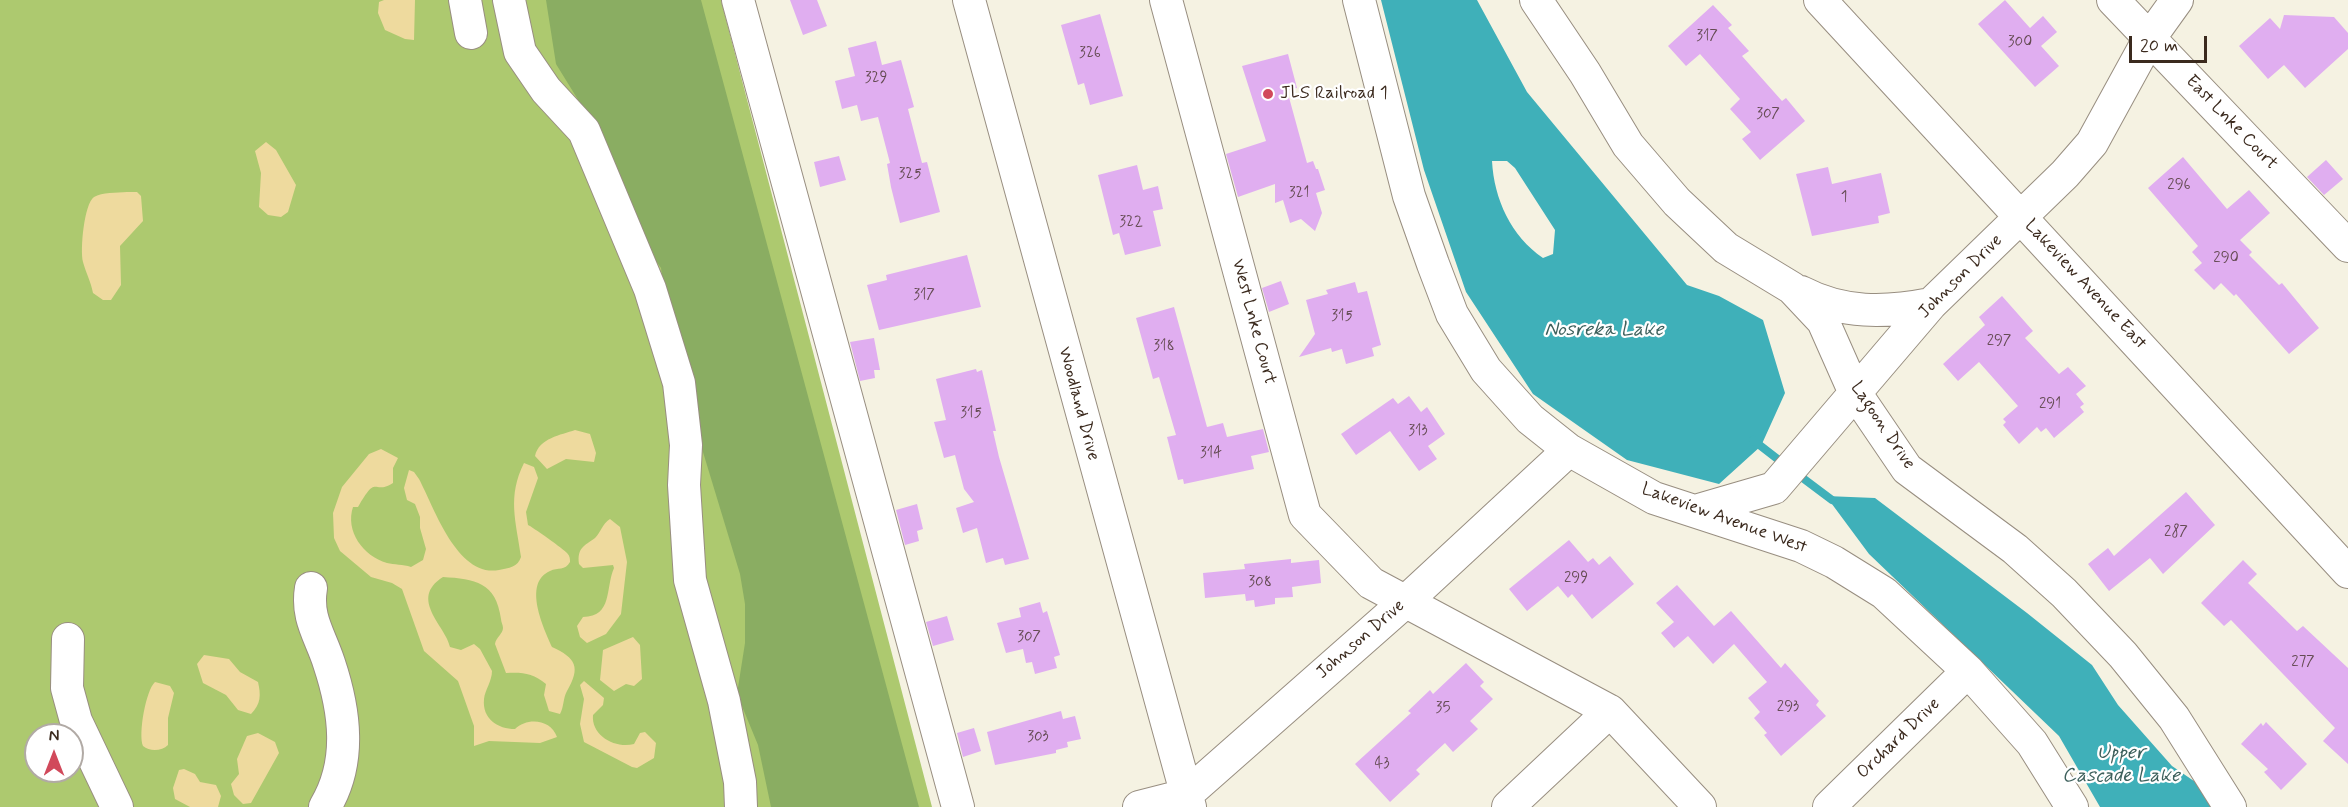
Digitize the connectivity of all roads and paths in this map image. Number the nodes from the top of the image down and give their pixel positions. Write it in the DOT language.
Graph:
graph roads {
  1 [pos="465,0"];
  2 [pos="509,0"];
  3 [pos="738,0"];
  4 [pos="969,0"];
  5 [pos="1166,0"];
  6 [pos="1359,0"];
  7 [pos="1536,0"];
  8 [pos="1820,0"];
  9 [pos="2113,0"];
  10 [pos="2176,0"];
  11 [pos="471,33"];
  12 [pos="2149,39"];
  13 [pos="2022,217"];
  14 [pos="2348,246"];
  15 [pos="1792,288"];
  16 [pos="1931,304"];
  17 [pos="1854,392"];
  18 [pos="1569,450"];
  19 [pos="1774,488"];
  20 [pos="1695,511"];
  21 [pos="1784,541"];
  22 [pos="2348,572"];
  23 [pos="311,588"];
  24 [pos="1405,602"];
  25 [pos="68,639"];
  26 [pos="1968,671"];
  27 [pos="1610,711"];
  28 [pos="1188,801"];
  29 [pos="117,807"];
  30 [pos="325,807"];
  31 [pos="741,807"];
  32 [pos="958,807"];
  33 [pos="1139,807"];
  34 [pos="1508,807"];
  35 [pos="1700,807"];
  36 [pos="1829,807"];
  37 [pos="2072,807"];
  38 [pos="2229,807"];
  1 -- 11 [label="street"];
  2 -- 31 [label="street"];
  3 -- 32 [label="street"];
  4 -- 28 [label="street, Woodland Drive"];
  5 -- 24 [label="street, West Lnke Court"];
  6 -- 18 [label="street, Lakeview Avenue West"];
  7 -- 15 [label="street, Lagoon Drive"];
  8 -- 13 [label="street, Lakeview Avenue East"];
  9 -- 12 [label="street, East Lnke Court"];
  10 -- 12 [label="street, Johnson Drive"];
  12 -- 13 [label="street, Johnson Drive"];
  12 -- 14 [label="street, East Lnke Court"];
  13 -- 16 [label="street, Johnson Drive"];
  13 -- 22 [label="street, Lakeview Avenue East"];
  15 -- 16 [label="street"];
  15 -- 17 [label="street, Lagoon Drive"];
  16 -- 17 [label="street, Johnson Drive"];
  17 -- 19 [label="street, Johnson Drive"];
  17 -- 38 [label="street, Lagoon Drive"];
  18 -- 20 [label="street, Lakeview Avenue West"];
  18 -- 24 [label="street, Johnson Drive"];
  19 -- 20 [label="street"];
  19 -- 21 [label="street"];
  20 -- 21 [label="street, Lakeview Avenue West"];
  21 -- 26 [label="street, Lakeview Avenue West"];
  23 -- 30 [label="street"];
  24 -- 27 [label="street, West Lnke Court"];
  24 -- 28 [label="street, Johnson Drive"];
  25 -- 29 [label="street"];
  26 -- 36 [label="street, Orchard Drive"];
  26 -- 37 [label="street, Lakeview Avenue West"];
  27 -- 34 [label="street"];
  27 -- 35 [label="street, West Lnke Court"];
  28 -- 33 [label="street, Johnson Drive"];
}
